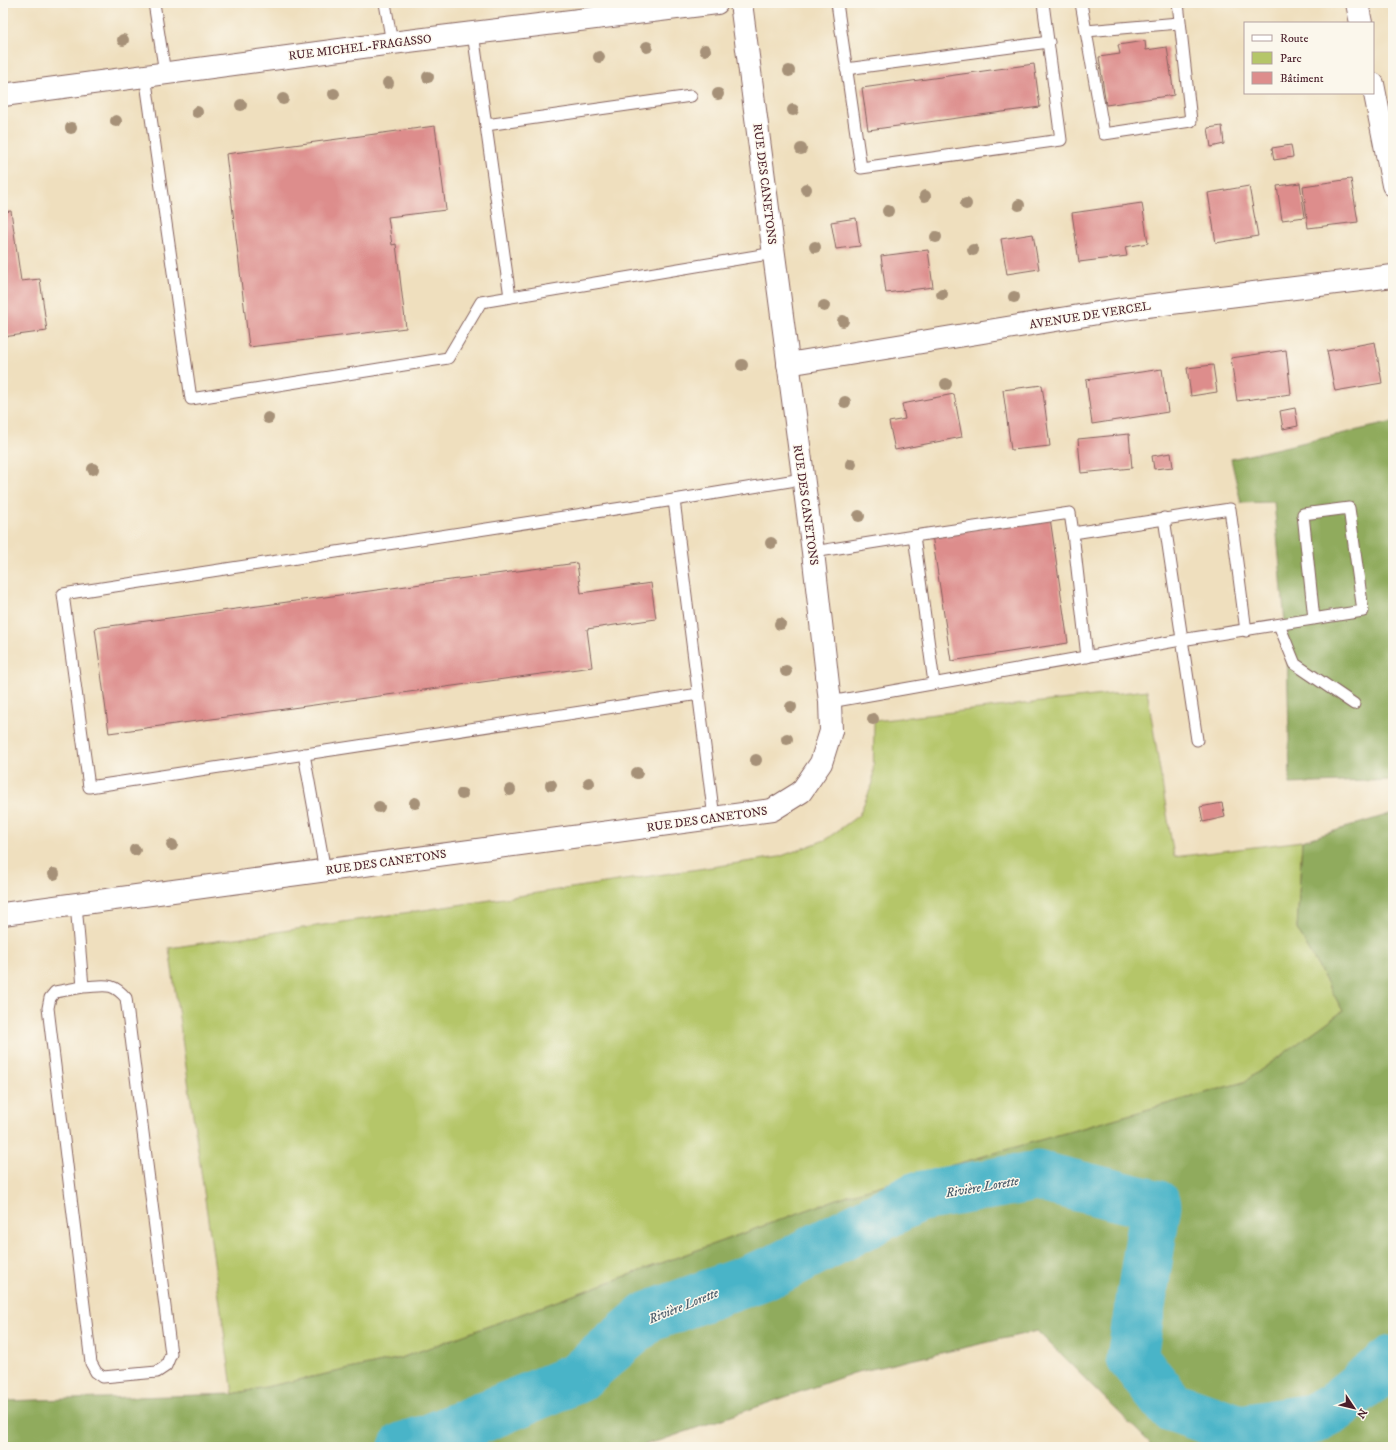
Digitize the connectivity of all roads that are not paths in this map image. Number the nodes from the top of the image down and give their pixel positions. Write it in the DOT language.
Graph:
graph roads {
  1 [pos="154,3"];
  2 [pos="385,3"];
  3 [pos="717,3"];
  4 [pos="741,3"];
  5 [pos="837,3"];
  6 [pos="1043,3"];
  7 [pos="1081,3"];
  8 [pos="1178,3"];
  9 [pos="1357,3"];
  10 [pos="1361,22"];
  11 [pos="1179,23"];
  12 [pos="1086,31"];
  13 [pos="474,33"];
  14 [pos="1049,42"];
  15 [pos="392,43"];
  16 [pos="846,69"];
  17 [pos="155,74"];
  18 [pos="1374,89"];
  19 [pos="3,95"];
  20 [pos="691,96"];
  21 [pos="486,125"];
  22 [pos="1393,185"];
  23 [pos="774,253"];
  24 [pos="1393,276"];
  25 [pos="510,297"];
  26 [pos="788,364"];
  27 [pos="802,479"];
  28 [pos="674,500"];
  29 [pos="1164,518"];
  30 [pos="1073,533"];
  31 [pos="914,536"];
  32 [pos="813,552"];
  33 [pos="1314,619"];
  34 [pos="1279,625"];
  35 [pos="1246,631"];
  36 [pos="1181,640"];
  37 [pos="1087,657"];
  38 [pos="934,683"];
  39 [pos="700,694"];
  40 [pos="830,702"];
  41 [pos="1354,704"];
  42 [pos="1197,740"];
  43 [pos="304,754"];
  44 [pos="714,818"];
  45 [pos="325,871"];
  46 [pos="76,904"];
  47 [pos="3,914"];
  48 [pos="83,987"];
  1 -- 17 [label="lane"];
  2 -- 15 [label="lane"];
  3 -- 13 [label="street, RUE MICHEL-FRAGASSO"];
  4 -- 23 [label="street, RUE DES CANETONS"];
  5 -- 16 [label="lane"];
  6 -- 14 [label="lane"];
  7 -- 12 [label="lane"];
  8 -- 11 [label="lane"];
  9 -- 10 [label="street"];
  11 -- 12 [label="lane"];
  11 -- 12 [label="lane"];
  13 -- 15 [label="street, RUE MICHEL-FRAGASSO"];
  13 -- 21 [label="lane"];
  14 -- 16 [label="lane"];
  14 -- 16 [label="lane"];
  15 -- 17 [label="street, RUE MICHEL-FRAGASSO"];
  17 -- 19 [label="street, RUE MICHEL-FRAGASSO"];
  17 -- 25 [label="lane"];
  18 -- 22 [label="street"];
  20 -- 21 [label="lane"];
  21 -- 25 [label="lane"];
  23 -- 25 [label="lane"];
  23 -- 26 [label="street, RUE DES CANETONS"];
  24 -- 26 [label="street, AVENUE DE VERCEL"];
  26 -- 27 [label="street, RUE DES CANETONS"];
  27 -- 28 [label="lane"];
  27 -- 32 [label="street, RUE DES CANETONS"];
  28 -- 39 [label="lane"];
  28 -- 43 [label="lane"];
  29 -- 30 [label="lane"];
  29 -- 35 [label="lane"];
  29 -- 36 [label="lane"];
  30 -- 31 [label="lane"];
  30 -- 37 [label="lane"];
  31 -- 32 [label="lane"];
  31 -- 38 [label="lane"];
  32 -- 40 [label="street, RUE DES CANETONS"];
  33 -- 33 [label="lane"];
  33 -- 34 [label="lane"];
  34 -- 35 [label="lane"];
  34 -- 41 [label="lane"];
  35 -- 36 [label="lane"];
  36 -- 37 [label="lane"];
  36 -- 42 [label="lane"];
  37 -- 38 [label="lane"];
  38 -- 40 [label="lane"];
  39 -- 43 [label="lane"];
  39 -- 44 [label="lane"];
  40 -- 44 [label="street, RUE DES CANETONS"];
  43 -- 45 [label="lane"];
  44 -- 45 [label="street, RUE DES CANETONS"];
  45 -- 46 [label="street, RUE DES CANETONS"];
  46 -- 47 [label="street, RUE DES CANETONS"];
  46 -- 48 [label="lane"];
  48 -- 48 [label="lane"];
}
